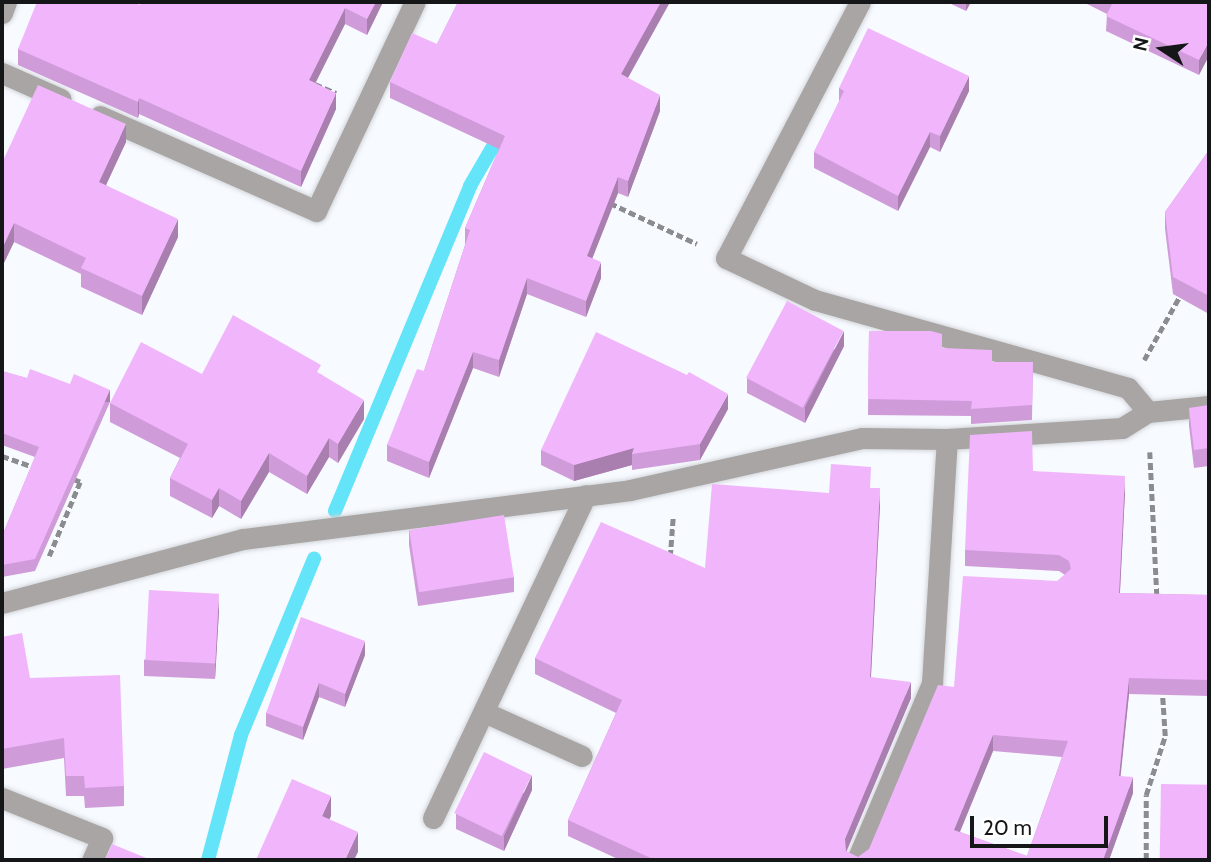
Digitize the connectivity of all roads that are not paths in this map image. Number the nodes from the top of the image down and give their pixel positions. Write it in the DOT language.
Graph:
graph roads {
  1 [pos="6,2"];
  2 [pos="415,2"];
  3 [pos="860,2"];
  4 [pos="2,13"];
  5 [pos="2,72"];
  6 [pos="1209,406"];
  7 [pos="1147,412"];
  8 [pos="947,439"];
  9 [pos="586,495"];
  10 [pos="938,578"];
  11 [pos="965,579"];
  12 [pos="2,603"];
  13 [pos="484,712"];
  14 [pos="582,756"];
  15 [pos="2,798"];
  16 [pos="433,818"];
  17 [pos="92,860"];
  18 [pos="857,860"];
  1 -- 4 [label="street"];
  2 -- 5 [label="street"];
  3 -- 7 [label="street"];
  6 -- 7 [label="street"];
  7 -- 8 [label="street"];
  8 -- 9 [label="street"];
  8 -- 10 [label="street"];
  9 -- 12 [label="street"];
  9 -- 13 [label="street"];
  10 -- 11 [label="street"];
  10 -- 18 [label="street"];
  13 -- 14 [label="street"];
  13 -- 16 [label="street"];
  15 -- 17 [label="street"];
}
